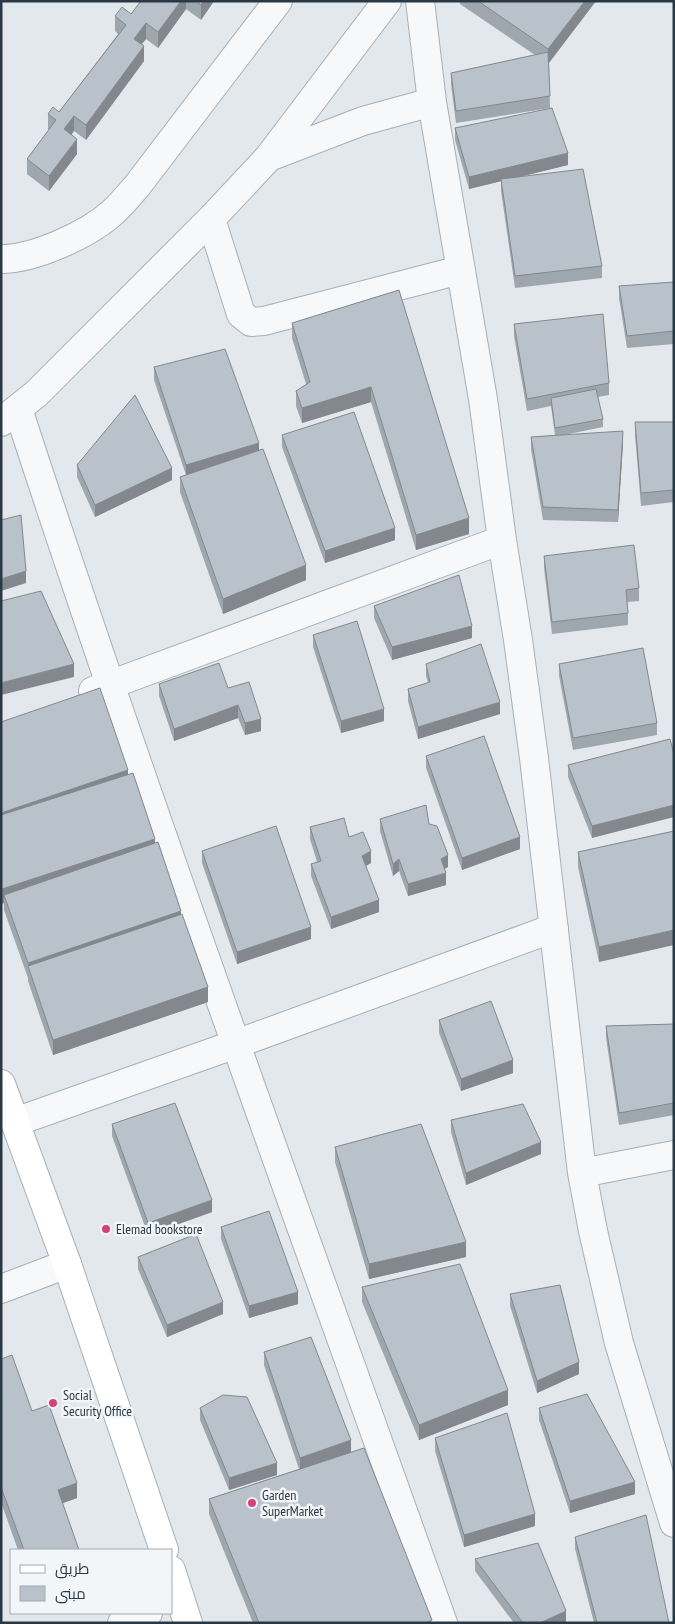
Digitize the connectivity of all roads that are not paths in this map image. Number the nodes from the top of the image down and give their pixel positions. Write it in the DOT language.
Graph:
graph roads {
  1 [pos="278,1"];
  2 [pos="387,1"];
  3 [pos="420,1"];
  4 [pos="432,102"];
  5 [pos="269,157"];
  6 [pos="211,219"];
  7 [pos="1,258"];
  8 [pos="460,270"];
  9 [pos="9,416"];
  10 [pos="502,540"];
  11 [pos="110,685"];
  12 [pos="74,698"];
  13 [pos="554,928"];
  14 [pos="236,1044"];
  15 [pos="1,1084"];
  16 [pos="15,1122"];
  17 [pos="674,1155"];
  18 [pos="582,1173"];
  19 [pos="67,1264"];
  20 [pos="1,1290"];
  21 [pos="674,1523"];
  22 [pos="164,1549"];
  23 [pos="172,1574"];
  24 [pos="180,1609"];
  25 [pos="145,1614"];
  26 [pos="122,1623"];
  27 [pos="443,1623"];
  1 -- 7 [label="street"];
  2 -- 5 [label="street"];
  3 -- 4 [label="street"];
  4 -- 5 [label="street"];
  4 -- 8 [label="street"];
  5 -- 6 [label="street"];
  6 -- 8 [label="street"];
  6 -- 9 [label="street"];
  8 -- 10 [label="street"];
  9 -- 11 [label="street"];
  10 -- 11 [label="street"];
  10 -- 13 [label="street"];
  11 -- 12 [label="street"];
  11 -- 14 [label="street"];
  13 -- 14 [label="street"];
  13 -- 18 [label="street"];
  14 -- 16 [label="street"];
  14 -- 27 [label="street"];
  15 -- 16 [label="main road"];
  16 -- 19 [label="main road"];
  17 -- 18 [label="street"];
  18 -- 21 [label="street"];
  19 -- 20 [label="street"];
  19 -- 22 [label="main road"];
  23 -- 24 [label="main road"];
  25 -- 26 [label="street"];
}
